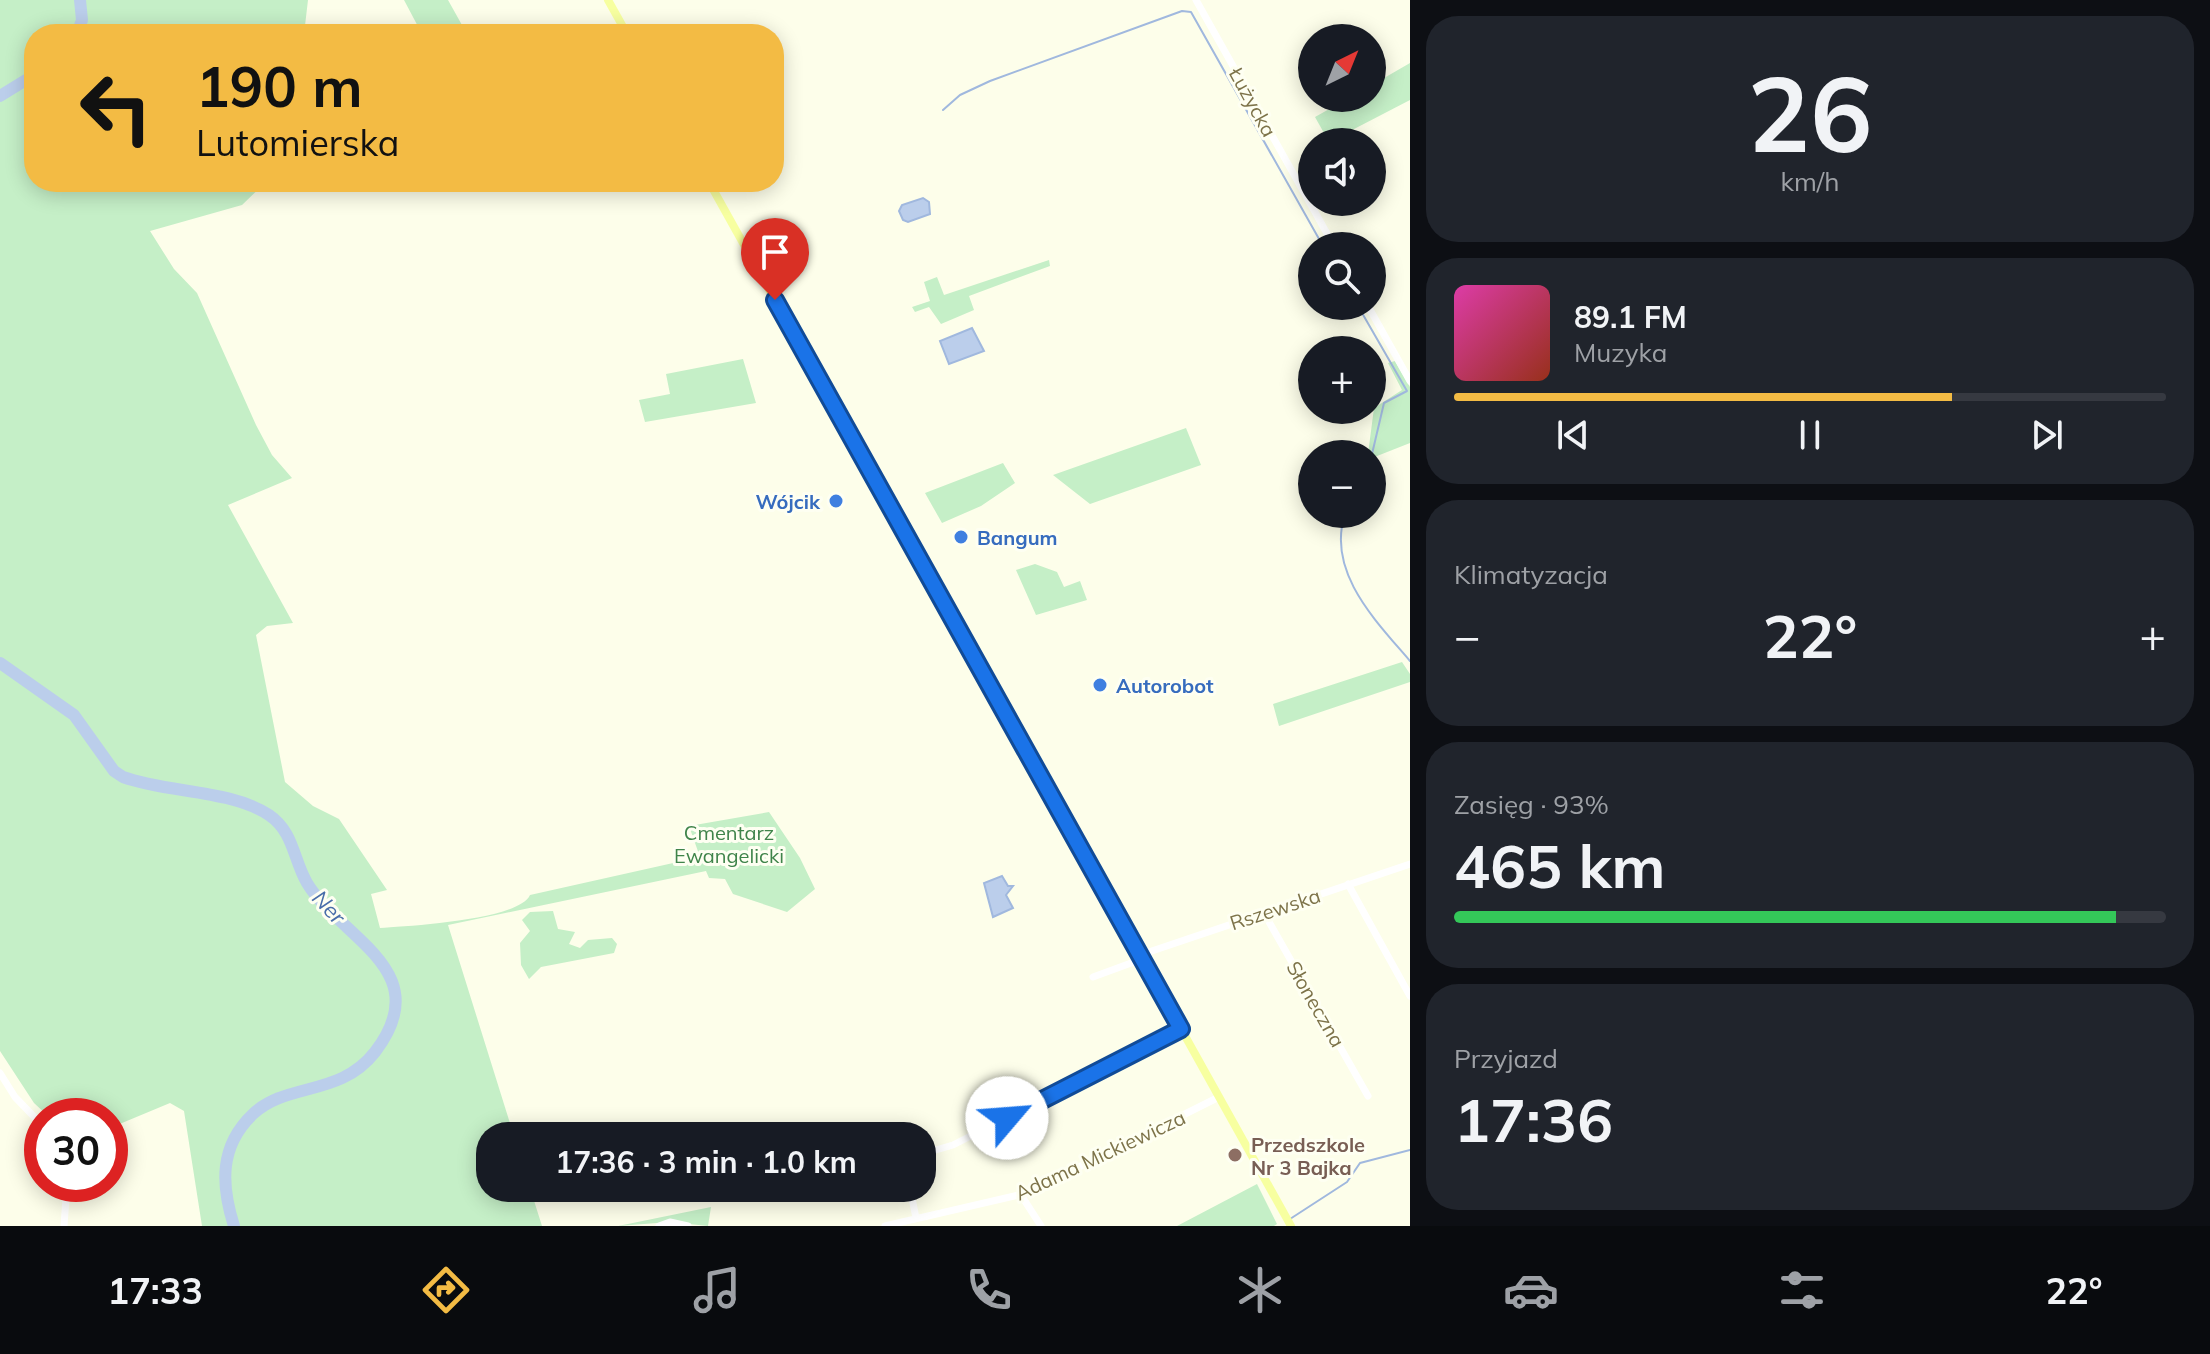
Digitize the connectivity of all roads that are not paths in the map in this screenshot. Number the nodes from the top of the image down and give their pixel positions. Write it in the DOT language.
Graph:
graph roads {
  1 [pos="608,0"];
  2 [pos="1196,0"];
  3 [pos="621,24"];
  4 [pos="715,192"];
  5 [pos="1326,232"];
  6 [pos="1376,320"];
  7 [pos="1410,381"];
  8 [pos="1410,864"];
  9 [pos="1348,884"];
  10 [pos="1264,913"];
  11 [pos="1141,957"];
  12 [pos="1093,977"];
  13 [pos="1409,991"];
  14 [pos="1181,1029"];
  15 [pos="0,1073"];
  16 [pos="1368,1096"];
  17 [pos="1219,1097"];
  18 [pos="24,1106"];
  19 [pos="936,1150"];
  20 [pos="1021,1195"];
  21 [pos="66,1202"];
  22 [pos="913,1202"];
  23 [pos="916,1218"];
  24 [pos="64,1226"];
  25 [pos="659,1226"];
  26 [pos="688,1226"];
  27 [pos="885,1226"];
  28 [pos="1041,1226"];
  29 [pos="1291,1226"];
  1 -- 3 [label="main road"];
  2 -- 5 [label="street, Łużycka"];
  4 -- 11 [label="main road"];
  6 -- 7 [label="street"];
  8 -- 9 [label="street, Rszewska"];
  9 -- 10 [label="street, Rszewska"];
  9 -- 13 [label="street"];
  10 -- 11 [label="street, Rszewska"];
  10 -- 16 [label="street, Słoneczna"];
  11 -- 12 [label="street, Rszewska"];
  11 -- 14 [label="main road"];
  14 -- 17 [label="main road"];
  14 -- 19 [label="street"];
  15 -- 18 [label="street"];
  17 -- 20 [label="street, Adama Mickiewicza"];
  17 -- 29 [label="main road"];
  20 -- 23 [label="street, Adama Mickiewicza"];
  20 -- 28 [label="street"];
  21 -- 24 [label="street"];
  22 -- 23 [label="street"];
  23 -- 27 [label="street, Adama Mickiewicza"];
  25 -- 26 [label="street"];
}
